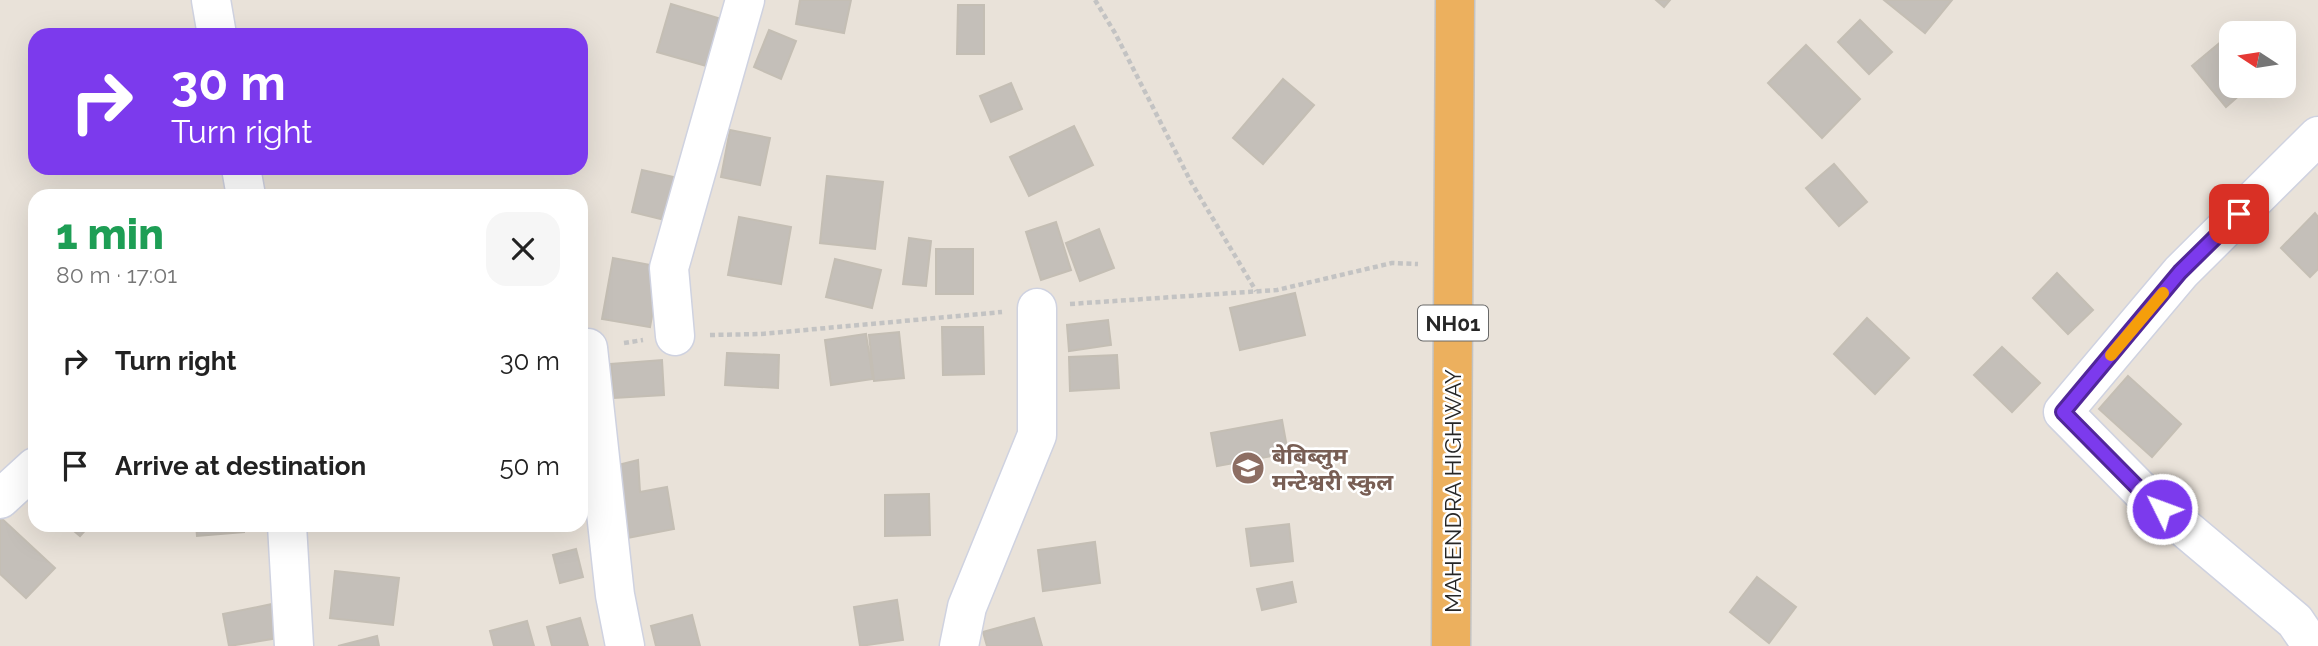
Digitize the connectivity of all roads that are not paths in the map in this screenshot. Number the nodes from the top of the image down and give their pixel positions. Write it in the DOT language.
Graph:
graph roads {
  1 [pos="211,0"];
  2 [pos="745,0"];
  3 [pos="1455,0"];
  4 [pos="216,28"];
  5 [pos="2318,136"];
  6 [pos="1037,308"];
  7 [pos="675,336"];
  8 [pos="588,348"];
  9 [pos="28,473"];
  10 [pos="0,499"];
  11 [pos="287,532"];
  12 [pos="294,646"];
  13 [pos="625,646"];
  14 [pos="959,646"];
  15 [pos="1451,646"];
  16 [pos="2312,646"];
  1 -- 4 [label="street"];
  2 -- 7 [label="street"];
  3 -- 15 [label="highway, MAHENDRA HIGHWAY / NH01"];
  5 -- 16 [label="street"];
  6 -- 14 [label="street"];
  8 -- 13 [label="street"];
  9 -- 10 [label="street"];
  11 -- 12 [label="street"];
}
